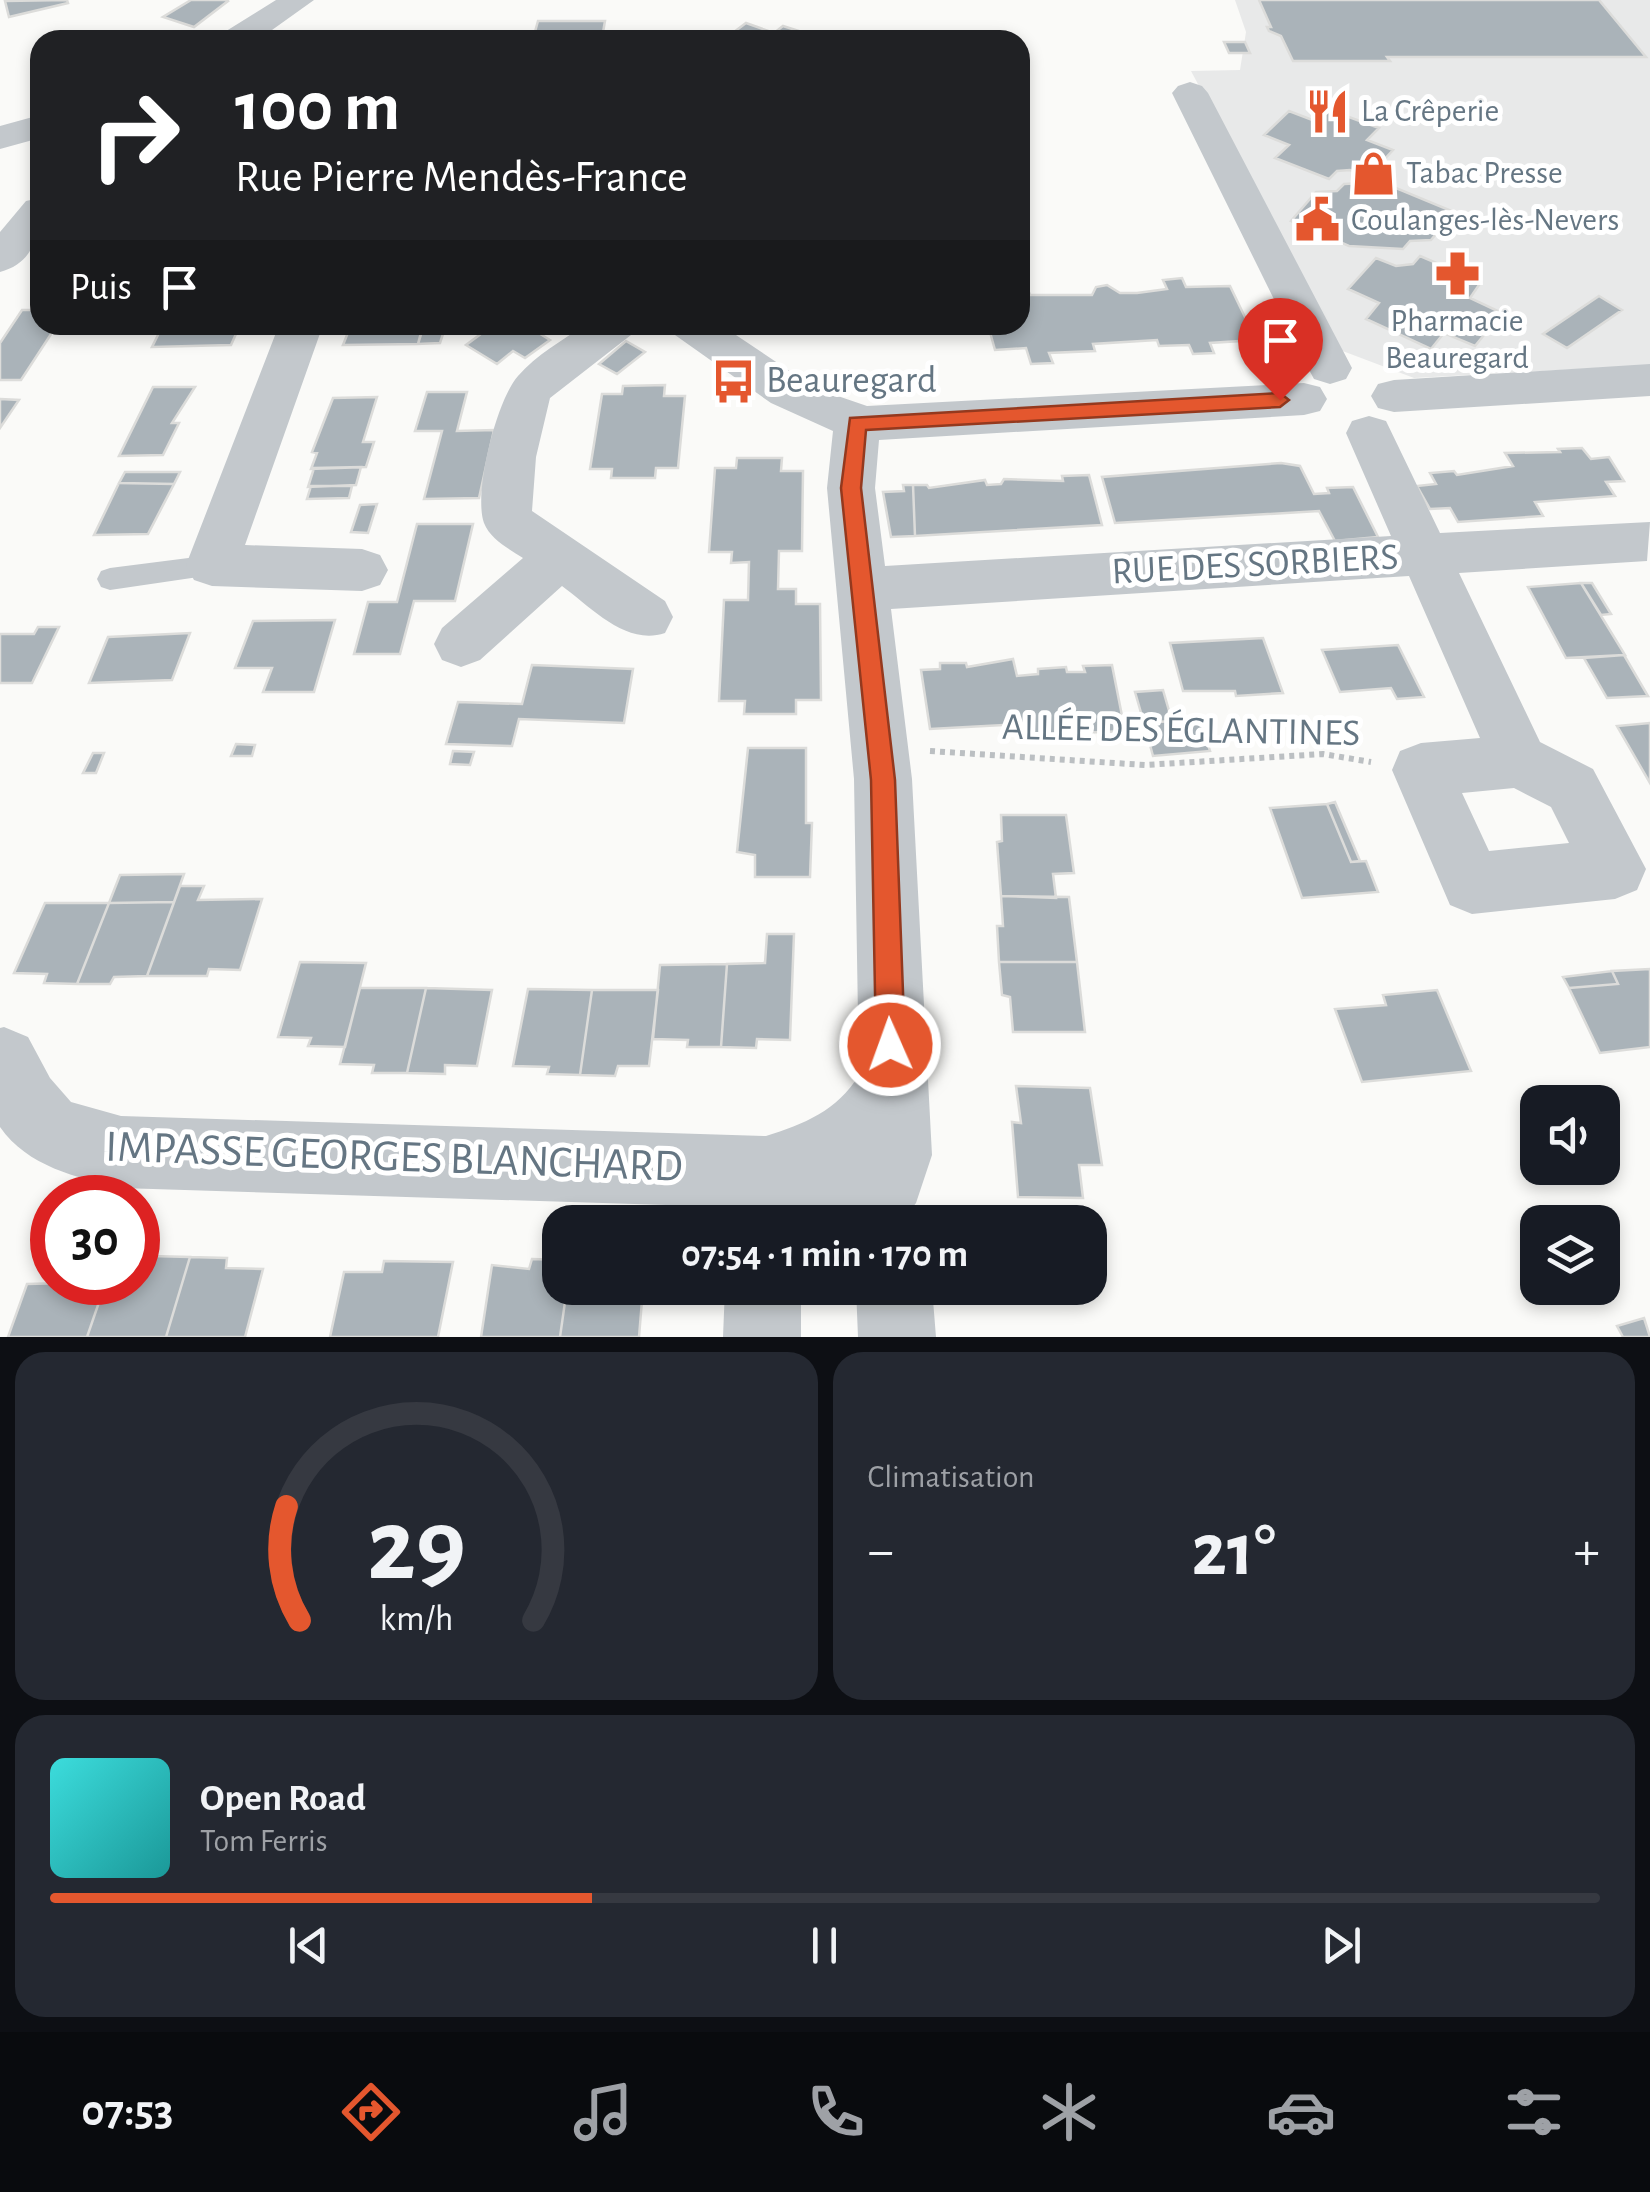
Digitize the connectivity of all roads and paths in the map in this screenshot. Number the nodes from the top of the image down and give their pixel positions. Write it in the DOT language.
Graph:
graph roads {
  1 [pos="298,0"];
  2 [pos="252,30"];
  3 [pos="1190,94"];
  4 [pos="30,129"];
  5 [pos="0,138"];
  6 [pos="30,223"];
  7 [pos="0,262"];
  8 [pos="30,264"];
  9 [pos="297,335"];
  10 [pos="603,335"];
  11 [pos="705,335"];
  12 [pos="1650,380"];
  13 [pos="1318,384"];
  14 [pos="1381,414"];
  15 [pos="857,422"];
  16 [pos="1647,542"];
  17 [pos="1425,555"];
  18 [pos="560,557"];
  19 [pos="212,565"];
  20 [pos="362,570"];
  21 [pos="110,579"];
  22 [pos="862,589"];
  23 [pos="646,618"];
  24 [pos="462,644"];
  25 [pos="879,747"];
  26 [pos="1519,761"];
  27 [pos="1421,770"];
  28 [pos="4,1061"];
  29 [pos="892,1085"];
  30 [pos="766,1197"];
  31 [pos="892,1202"];
  32 [pos="763,1305"];
  33 [pos="895,1305"];
  34 [pos="762,1337"];
  35 [pos="897,1337"];
  1 -- 2 [label="street"];
  3 -- 13 [label="street"];
  4 -- 5 [label="street"];
  6 -- 7 [label="street"];
  7 -- 8 [label="street"];
  9 -- 19 [label="street"];
  10 -- 18 [label="street"];
  11 -- 15 [label="street"];
  12 -- 14 [label="street"];
  13 -- 14 [label="street"];
  13 -- 14 [label="street"];
  13 -- 15 [label="street"];
  14 -- 17 [label="street"];
  15 -- 22 [label="street"];
  16 -- 17 [label="street, RUE DES SORBIERS"];
  17 -- 22 [label="street, RUE DES SORBIERS"];
  17 -- 26 [label="street"];
  18 -- 23 [label="street"];
  18 -- 24 [label="street"];
  19 -- 20 [label="street"];
  19 -- 21 [label="lane"];
  22 -- 25 [label="street"];
  25 -- 27 [label="path, ALLÉE DES ÉGLANTINES"];
  25 -- 29 [label="street"];
  26 -- 27 [label="street"];
  26 -- 27 [label="street"];
  28 -- 30 [label="street, IMPASSE GEORGES BLANCHARD"];
  29 -- 30 [label="street"];
  29 -- 31 [label="street"];
  30 -- 31 [label="street"];
  32 -- 34 [label="street"];
  33 -- 35 [label="street"];
}
